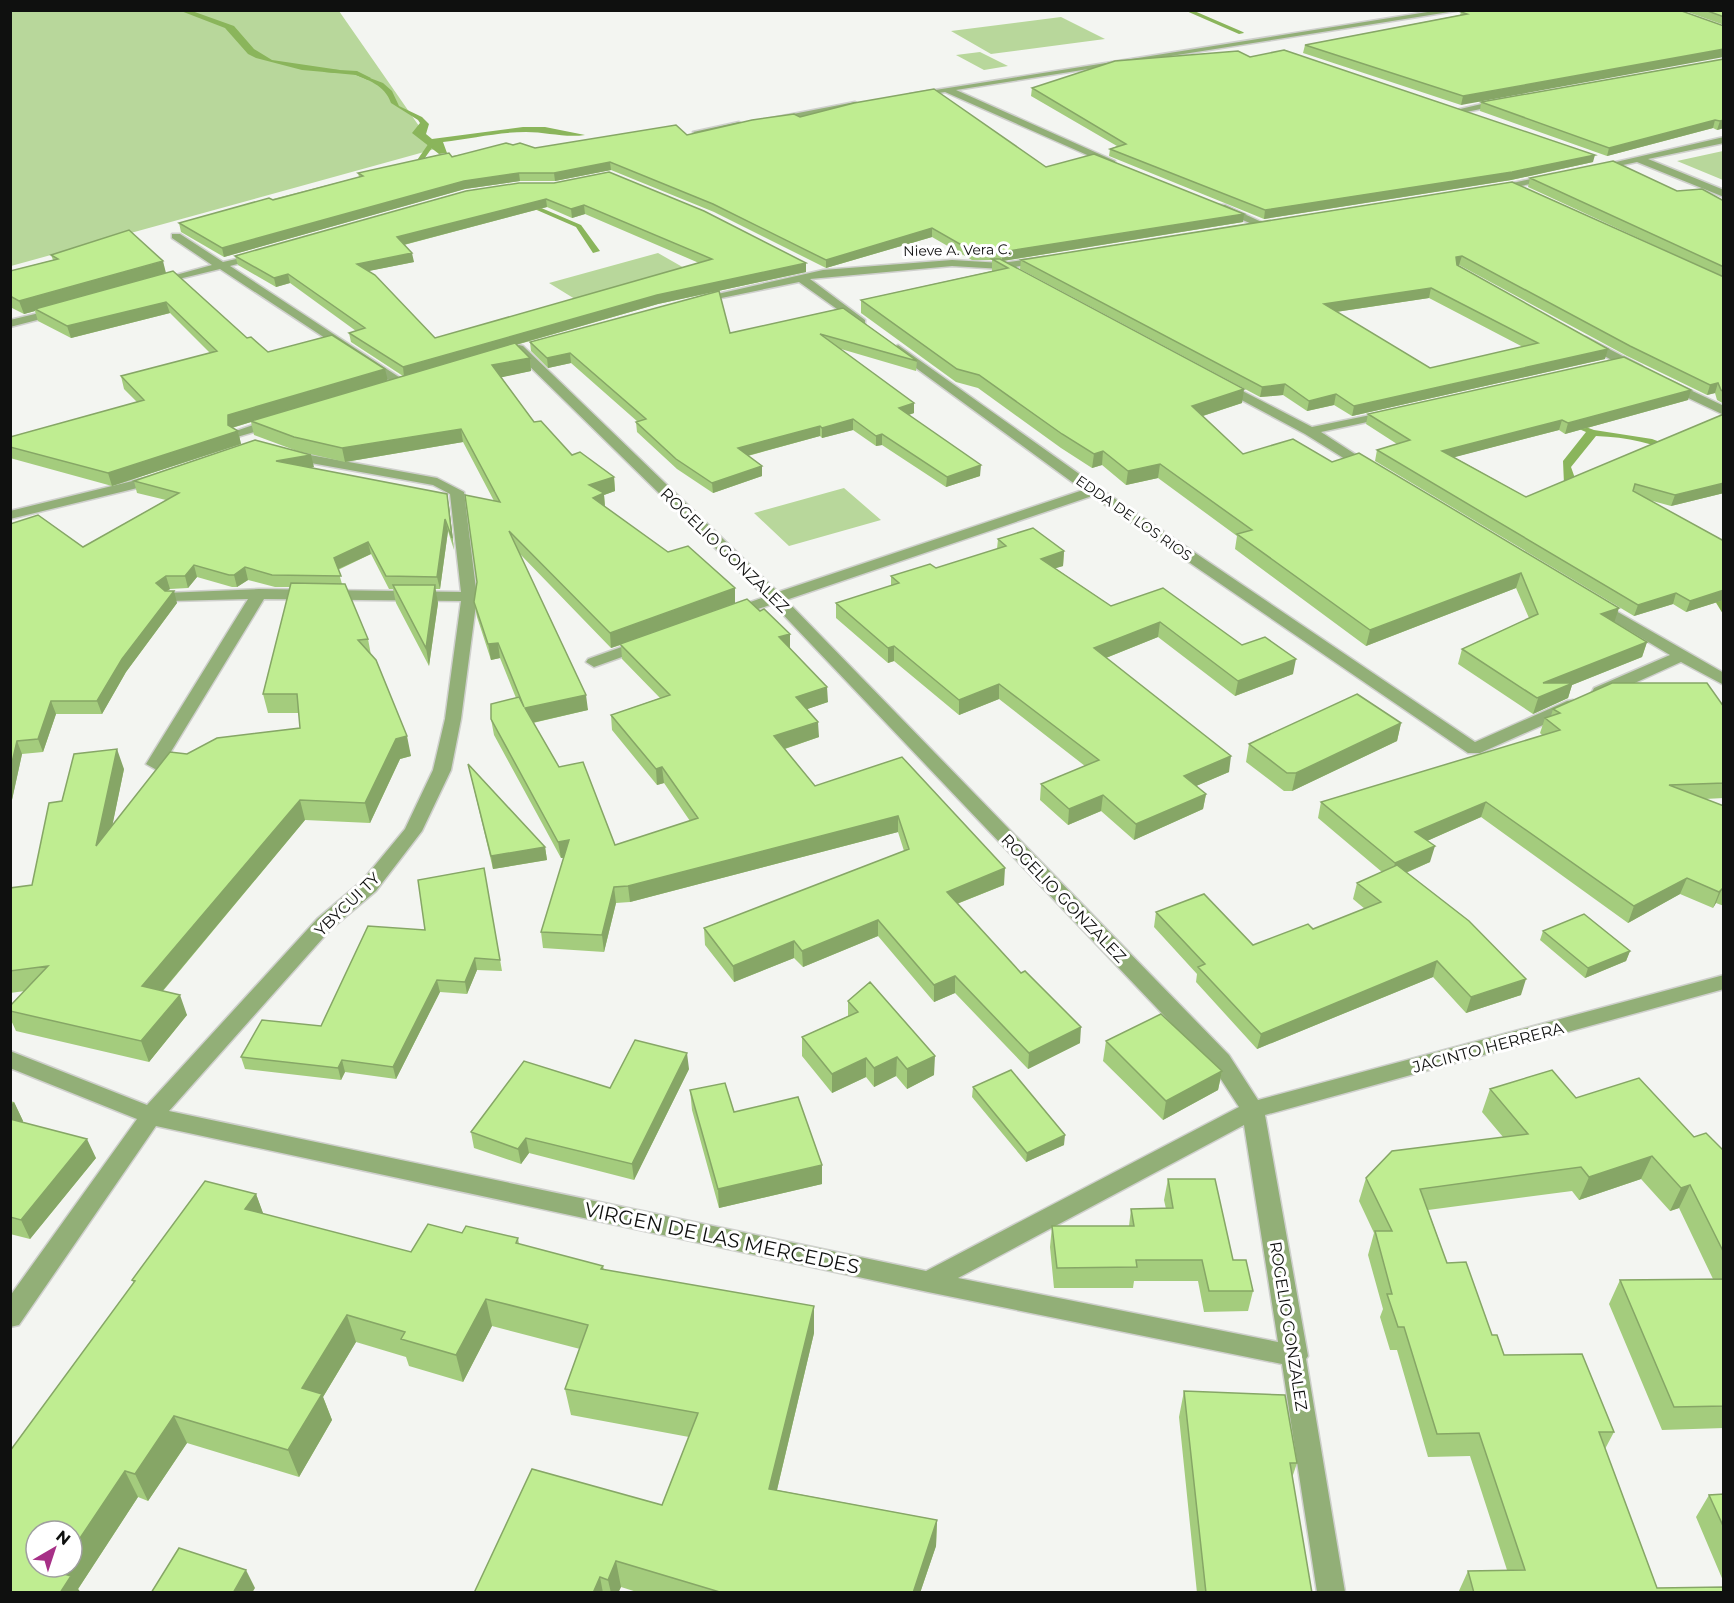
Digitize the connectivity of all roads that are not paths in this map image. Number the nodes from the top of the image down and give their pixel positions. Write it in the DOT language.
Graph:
graph roads {
  1 [pos="1458,10"];
  2 [pos="1251,41"];
  3 [pos="1272,48"];
  4 [pos="946,89"];
  5 [pos="899,97"];
  6 [pos="1518,99"];
  7 [pos="863,103"];
  8 [pos="1449,106"];
  9 [pos="1461,110"];
  10 [pos="1483,117"];
  11 [pos="757,122"];
  12 [pos="745,124"];
  13 [pos="698,132"];
  14 [pos="1724,140"];
  15 [pos="1592,157"];
  16 [pos="1638,159"];
  17 [pos="1613,164"];
  18 [pos="1122,167"];
  19 [pos="1511,185"];
  20 [pos="1487,189"];
  21 [pos="1724,194"];
  22 [pos="1532,195"];
  23 [pos="1208,202"];
  24 [pos="1241,229"];
  25 [pos="176,236"];
  26 [pos="267,253"];
  27 [pos="1059,257"];
  28 [pos="802,263"];
  29 [pos="222,266"];
  30 [pos="1002,266"];
  31 [pos="823,273"];
  32 [pos="1021,277"];
  33 [pos="801,278"];
  34 [pos="144,287"];
  35 [pos="680,304"];
  36 [pos="77,306"];
  37 [pos="10,324"];
  38 [pos="1572,333"];
  39 [pos="519,349"];
  40 [pos="1623,361"];
  41 [pos="1600,366"];
  42 [pos="1215,380"];
  43 [pos="402,383"];
  44 [pos="1403,411"];
  45 [pos="1724,411"];
  46 [pos="292,416"];
  47 [pos="1310,431"];
  48 [pos="1380,474"];
  49 [pos="170,475"];
  50 [pos="1094,490"];
  51 [pos="10,515"];
  52 [pos="259,594"];
  53 [pos="1581,595"];
  54 [pos="170,596"];
  55 [pos="469,597"];
  56 [pos="774,597"];
  57 [pos="718,618"];
  58 [pos="661,638"];
  59 [pos="1681,656"];
  60 [pos="594,663"];
  61 [pos="1724,680"];
  62 [pos="155,764"];
  63 [pos="1724,982"];
  64 [pos="10,1059"];
  65 [pos="1253,1110"];
  66 [pos="151,1116"];
  67 [pos="928,1282"];
  68 [pos="10,1317"];
  69 [pos="1295,1356"];
  70 [pos="1331,1593"];
  1 -- 2 [label="street"];
  2 -- 3 [label="street"];
  2 -- 4 [label="street"];
  4 -- 5 [label="street"];
  4 -- 18 [label="street"];
  6 -- 9 [label="street"];
  7 -- 11 [label="street"];
  8 -- 9 [label="street"];
  9 -- 10 [label="street"];
  12 -- 13 [label="street"];
  14 -- 16 [label="street"];
  15 -- 17 [label="street"];
  16 -- 17 [label="street"];
  16 -- 21 [label="street"];
  17 -- 19 [label="street"];
  19 -- 20 [label="street"];
  19 -- 22 [label="street"];
  23 -- 24 [label="street"];
  25 -- 29 [label="street"];
  26 -- 29 [label="street"];
  27 -- 30 [label="street, Nieve A. Vera C."];
  28 -- 31 [label="street"];
  29 -- 34 [label="street"];
  29 -- 43 [label="street"];
  30 -- 31 [label="street, Nieve A. Vera C."];
  30 -- 32 [label="street"];
  31 -- 33 [label="street, Nieve A. Vera C."];
  33 -- 35 [label="street, Nieve A. Vera C."];
  33 -- 50 [label="street, EDDA DE LOS RIOS"];
  36 -- 37 [label="street"];
  38 -- 40 [label="street"];
  39 -- 56 [label="street, ROGELIO GONZALEZ"];
  40 -- 41 [label="street"];
  40 -- 45 [label="street"];
  42 -- 47 [label="street"];
  44 -- 47 [label="street"];
  46 -- 55 [label="street, YBYCUI TY"];
  47 -- 48 [label="street"];
  49 -- 51 [label="street"];
  50 -- 56 [label="street"];
  50 -- 59 [label="street, EDDA DE LOS RIOS"];
  52 -- 54 [label="street"];
  52 -- 55 [label="street"];
  52 -- 62 [label="street"];
  53 -- 59 [label="street"];
  55 -- 66 [label="street, YBYCUI TY"];
  56 -- 57 [label="street"];
  56 -- 65 [label="street, ROGELIO GONZALEZ"];
  58 -- 60 [label="street"];
  59 -- 61 [label="street"];
  63 -- 65 [label="street, JACINTO HERRERA"];
  64 -- 66 [label="street, VIRGEN DE LAS MERCEDES"];
  65 -- 67 [label="street, JACINTO HERRERA"];
  65 -- 69 [label="street, ROGELIO GONZALEZ"];
  66 -- 67 [label="street, VIRGEN DE LAS MERCEDES"];
  66 -- 68 [label="street, YBYCUI TY"];
  67 -- 69 [label="street, VIRGEN DE LAS MERCEDES"];
  69 -- 70 [label="street, ROGELIO GONZALEZ"];
}
